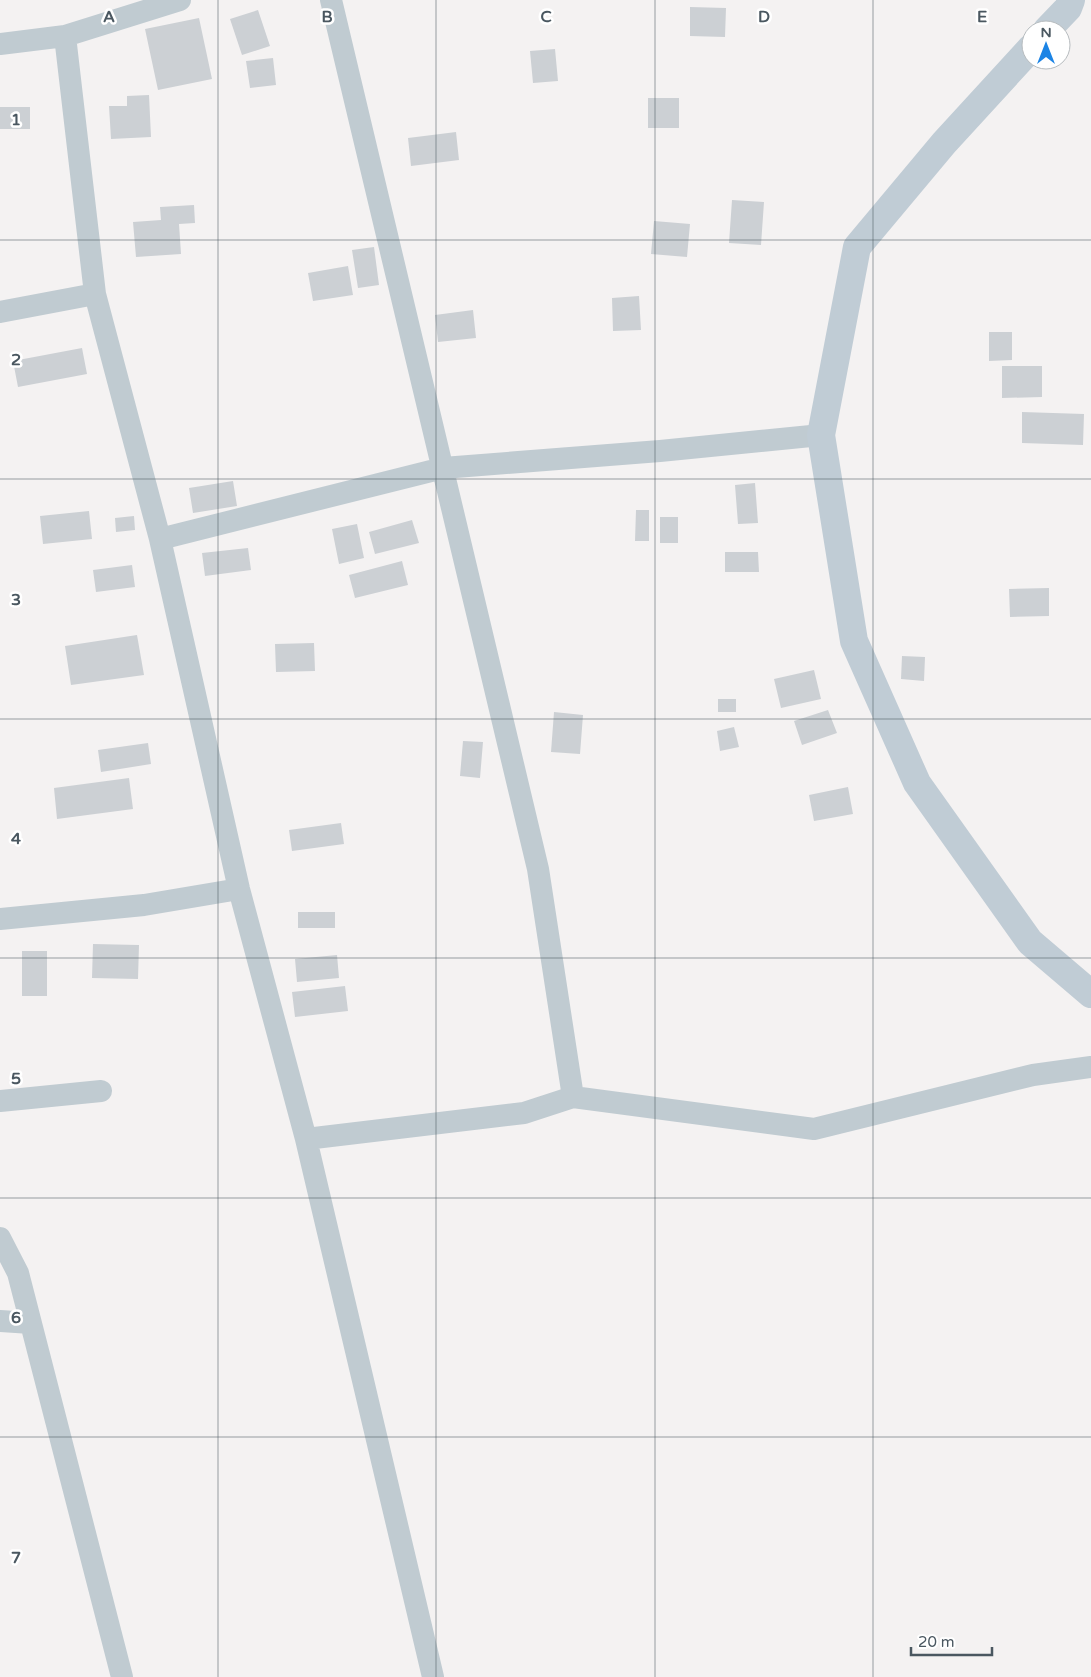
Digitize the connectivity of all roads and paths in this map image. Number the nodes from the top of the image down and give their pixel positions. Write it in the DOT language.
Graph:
graph roads {
  1 [pos="180,0"];
  2 [pos="331,0"];
  3 [pos="1070,0"];
  4 [pos="1057,20"];
  5 [pos="65,36"];
  6 [pos="0,44"];
  7 [pos="1021,59"];
  8 [pos="95,294"];
  9 [pos="0,312"];
  10 [pos="821,435"];
  11 [pos="443,468"];
  12 [pos="160,539"];
  13 [pos="239,889"];
  14 [pos="0,919"];
  15 [pos="1091,994"];
  16 [pos="1091,1067"];
  17 [pos="100,1091"];
  18 [pos="573,1098"];
  19 [pos="0,1101"];
  20 [pos="306,1140"];
  21 [pos="0,1238"];
  22 [pos="0,1321"];
  23 [pos="31,1323"];
  24 [pos="122,1677"];
  25 [pos="433,1677"];
  1 -- 5 [label="street"];
  2 -- 11 [label="street"];
  3 -- 4 [label="street"];
  5 -- 6 [label="street"];
  5 -- 8 [label="street"];
  7 -- 10 [label="street"];
  8 -- 9 [label="street"];
  8 -- 12 [label="street"];
  10 -- 11 [label="street"];
  10 -- 15 [label="street"];
  11 -- 12 [label="street"];
  11 -- 18 [label="street"];
  12 -- 13 [label="street"];
  13 -- 14 [label="street"];
  13 -- 20 [label="street"];
  16 -- 18 [label="street"];
  17 -- 19 [label="street"];
  18 -- 20 [label="street"];
  20 -- 25 [label="street"];
  21 -- 23 [label="street"];
  22 -- 23 [label="street"];
  23 -- 24 [label="street"];
}
